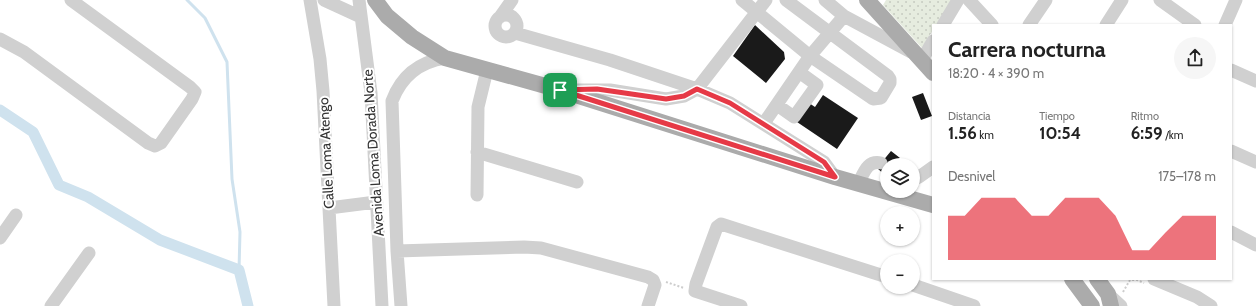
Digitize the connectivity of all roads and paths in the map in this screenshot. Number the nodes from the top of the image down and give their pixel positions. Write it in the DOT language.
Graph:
graph roads {
  1 [pos="71,0"];
  2 [pos="310,0"];
  3 [pos="324,0"];
  4 [pos="359,0"];
  5 [pos="375,0"];
  6 [pos="512,0"];
  7 [pos="742,0"];
  8 [pos="766,0"];
  9 [pos="786,0"];
  10 [pos="825,0"];
  11 [pos="958,0"];
  12 [pos="969,0"];
  13 [pos="1046,0"];
  14 [pos="1122,0"];
  15 [pos="1160,0"];
  16 [pos="1236,0"];
  17 [pos="869,1"];
  18 [pos="756,11"];
  19 [pos="361,16"];
  20 [pos="844,16"];
  21 [pos="944,24"];
  22 [pos="991,24"];
  23 [pos="1030,24"];
  24 [pos="1107,24"];
  25 [pos="1193,24"];
  26 [pos="1225,24"];
  27 [pos="831,32"];
  28 [pos="0,39"];
  29 [pos="932,42"];
  30 [pos="810,56"];
  31 [pos="445,58"];
  32 [pos="920,58"];
  33 [pos="487,70"];
  34 [pos="1232,70"];
  35 [pos="799,72"];
  36 [pos="932,72"];
  37 [pos="1256,81"];
  38 [pos="697,89"];
  39 [pos="560,90"];
  40 [pos="777,105"];
  41 [pos="764,123"];
  42 [pos="1232,151"];
  43 [pos="477,152"];
  44 [pos="1256,162"];
  45 [pos="880,163"];
  46 [pos="932,168"];
  47 [pos="835,177"];
  48 [pos="920,177"];
  49 [pos="577,182"];
  50 [pos="858,184"];
  51 [pos="880,189"];
  52 [pos="932,192"];
  53 [pos="477,195"];
  54 [pos="909,198"];
  55 [pos="912,199"];
  56 [pos="376,202"];
  57 [pos="932,205"];
  58 [pos="329,208"];
  59 [pos="16,215"];
  60 [pos="1232,233"];
  61 [pos="0,238"];
  62 [pos="1256,245"];
  63 [pos="397,251"];
  64 [pos="89,253"];
  65 [pos="880,275"];
  66 [pos="653,280"];
  67 [pos="1073,280"];
  68 [pos="1156,280"];
  69 [pos="920,287"];
  70 [pos="1106,289"];
  71 [pos="695,291"];
  72 [pos="51,306"];
  73 [pos="334,306"];
  74 [pos="382,306"];
  75 [pos="401,306"];
  76 [pos="648,306"];
  77 [pos="741,306"];
  78 [pos="974,306"];
  79 [pos="1092,306"];
  80 [pos="1122,306"];
  81 [pos="1211,306"];
  1 -- 28 [label="street"];
  2 -- 58 [label="street, Calle Loma Atengo"];
  3 -- 19 [label="street"];
  4 -- 19 [label="street, Avenida Loma Dorada Norte"];
  5 -- 31 [label="main road"];
  6 -- 38 [label="street"];
  7 -- 18 [label="street"];
  8 -- 18 [label="street"];
  9 -- 27 [label="street"];
  10 -- 20 [label="street"];
  11 -- 21 [label="street"];
  12 -- 22 [label="street"];
  13 -- 23 [label="street"];
  14 -- 24 [label="street"];
  15 -- 25 [label="street"];
  16 -- 26 [label="street"];
  17 -- 32 [label="main road"];
  18 -- 30 [label="street"];
  18 -- 38 [label="street"];
  19 -- 56 [label="street, Avenida Loma Dorada Norte"];
  20 -- 27 [label="street"];
  20 -- 32 [label="street"];
  27 -- 30 [label="street"];
  27 -- 30 [label="street"];
  29 -- 32 [label="street"];
  30 -- 35 [label="street"];
  31 -- 33 [label="main road"];
  31 -- 63 [label="street, Avenida Loma Dorada Norte"];
  32 -- 36 [label="main road"];
  33 -- 39 [label="main road"];
  33 -- 43 [label="street"];
  34 -- 37 [label="street"];
  35 -- 40 [label="street"];
  35 -- 40 [label="street"];
  38 -- 39 [label="street"];
  38 -- 41 [label="street"];
  39 -- 47 [label="main road"];
  40 -- 41 [label="street"];
  41 -- 47 [label="street"];
  42 -- 44 [label="street"];
  43 -- 49 [label="street"];
  43 -- 53 [label="street"];
  45 -- 50 [label="street"];
  46 -- 48 [label="street"];
  47 -- 50 [label="main road"];
  50 -- 51 [label="main road"];
  52 -- 55 [label="main road"];
  54 -- 55 [label="main road"];
  55 -- 57 [label="main road"];
  56 -- 58 [label="street"];
  56 -- 74 [label="street, Avenida Loma Dorada Norte"];
  58 -- 73 [label="street, Calle Loma Atengo"];
  59 -- 61 [label="street"];
  60 -- 62 [label="street"];
  63 -- 66 [label="street"];
  63 -- 75 [label="street, Avenida Loma Dorada Norte"];
  64 -- 72 [label="street"];
  65 -- 71 [label="street"];
  66 -- 71 [label="path"];
  66 -- 76 [label="street"];
  67 -- 79 [label="main road"];
  68 -- 81 [label="street"];
  69 -- 78 [label="street"];
  70 -- 80 [label="street"];
  71 -- 77 [label="street"];
}
